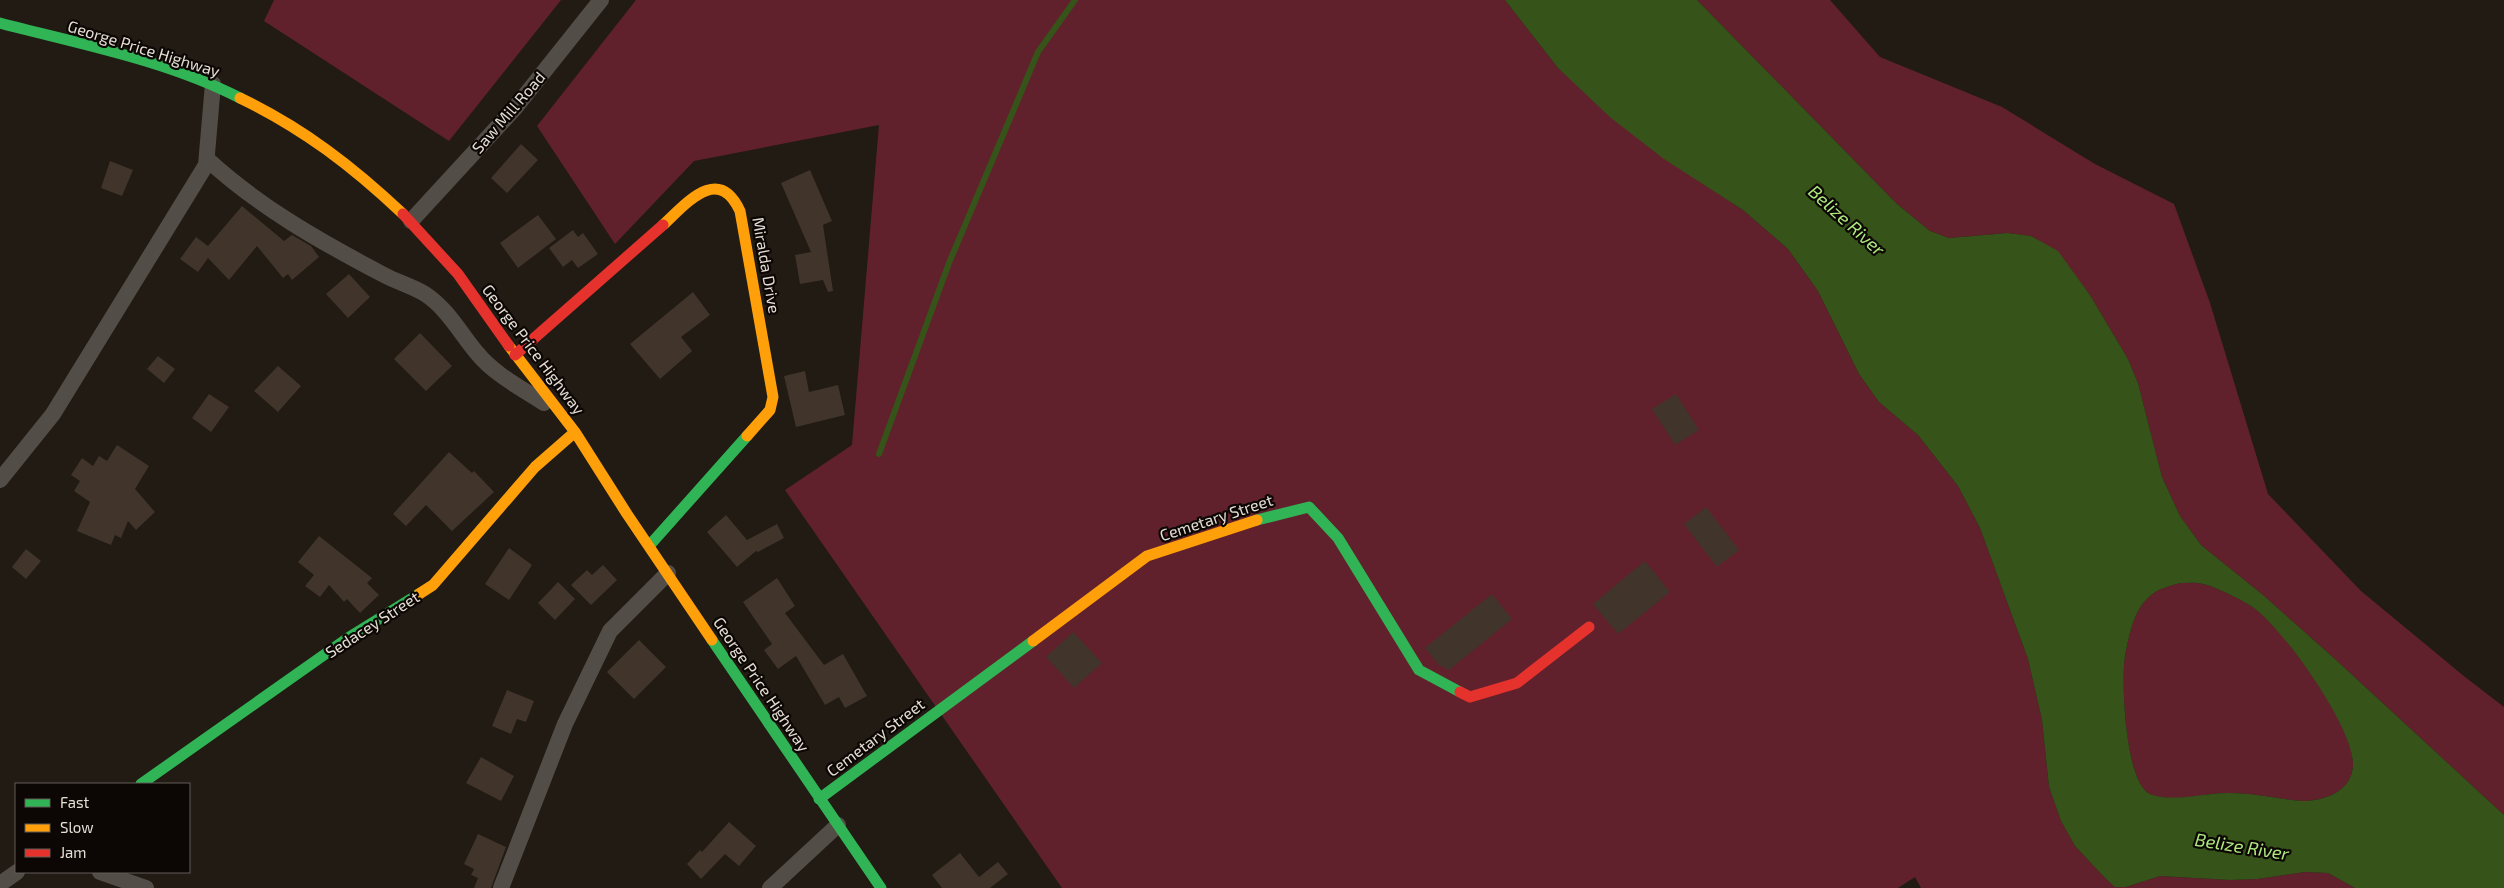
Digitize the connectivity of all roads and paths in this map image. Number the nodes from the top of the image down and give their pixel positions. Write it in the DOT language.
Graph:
graph roads {
  1 [pos="601,0"];
  2 [pos="0,23"];
  3 [pos="213,84"];
  4 [pos="207,159"];
  5 [pos="411,220"];
  6 [pos="515,355"];
  7 [pos="562,414"];
  8 [pos="575,432"];
  9 [pos="0,480"];
  10 [pos="650,546"];
  11 [pos="668,573"];
  12 [pos="1588,627"];
  13 [pos="142,783"];
  14 [pos="819,798"];
  15 [pos="838,825"];
  16 [pos="16,873"];
  17 [pos="103,873"];
  18 [pos="0,884"];
  19 [pos="146,888"];
  20 [pos="501,888"];
  21 [pos="770,888"];
  22 [pos="881,888"];
  1 -- 5 [label="street, Saw Mill Road"];
  2 -- 3 [label="main road, George Price Highway"];
  3 -- 4 [label="street"];
  3 -- 5 [label="main road, George Price Highway"];
  4 -- 7 [label="street"];
  4 -- 9 [label="street"];
  5 -- 6 [label="main road, George Price Highway"];
  6 -- 7 [label="main road, George Price Highway"];
  6 -- 10 [label="main road, Miralda Drive"];
  7 -- 8 [label="main road, George Price Highway"];
  8 -- 10 [label="main road, George Price Highway"];
  8 -- 13 [label="main road, Sedacey Street"];
  10 -- 11 [label="main road, George Price Highway"];
  11 -- 14 [label="main road, George Price Highway"];
  11 -- 20 [label="street"];
  12 -- 14 [label="main road, Cemetary Street"];
  14 -- 15 [label="main road, George Price Highway"];
  15 -- 21 [label="street"];
  15 -- 22 [label="main road, George Price Highway"];
  16 -- 18 [label="street"];
  17 -- 19 [label="street"];
}
